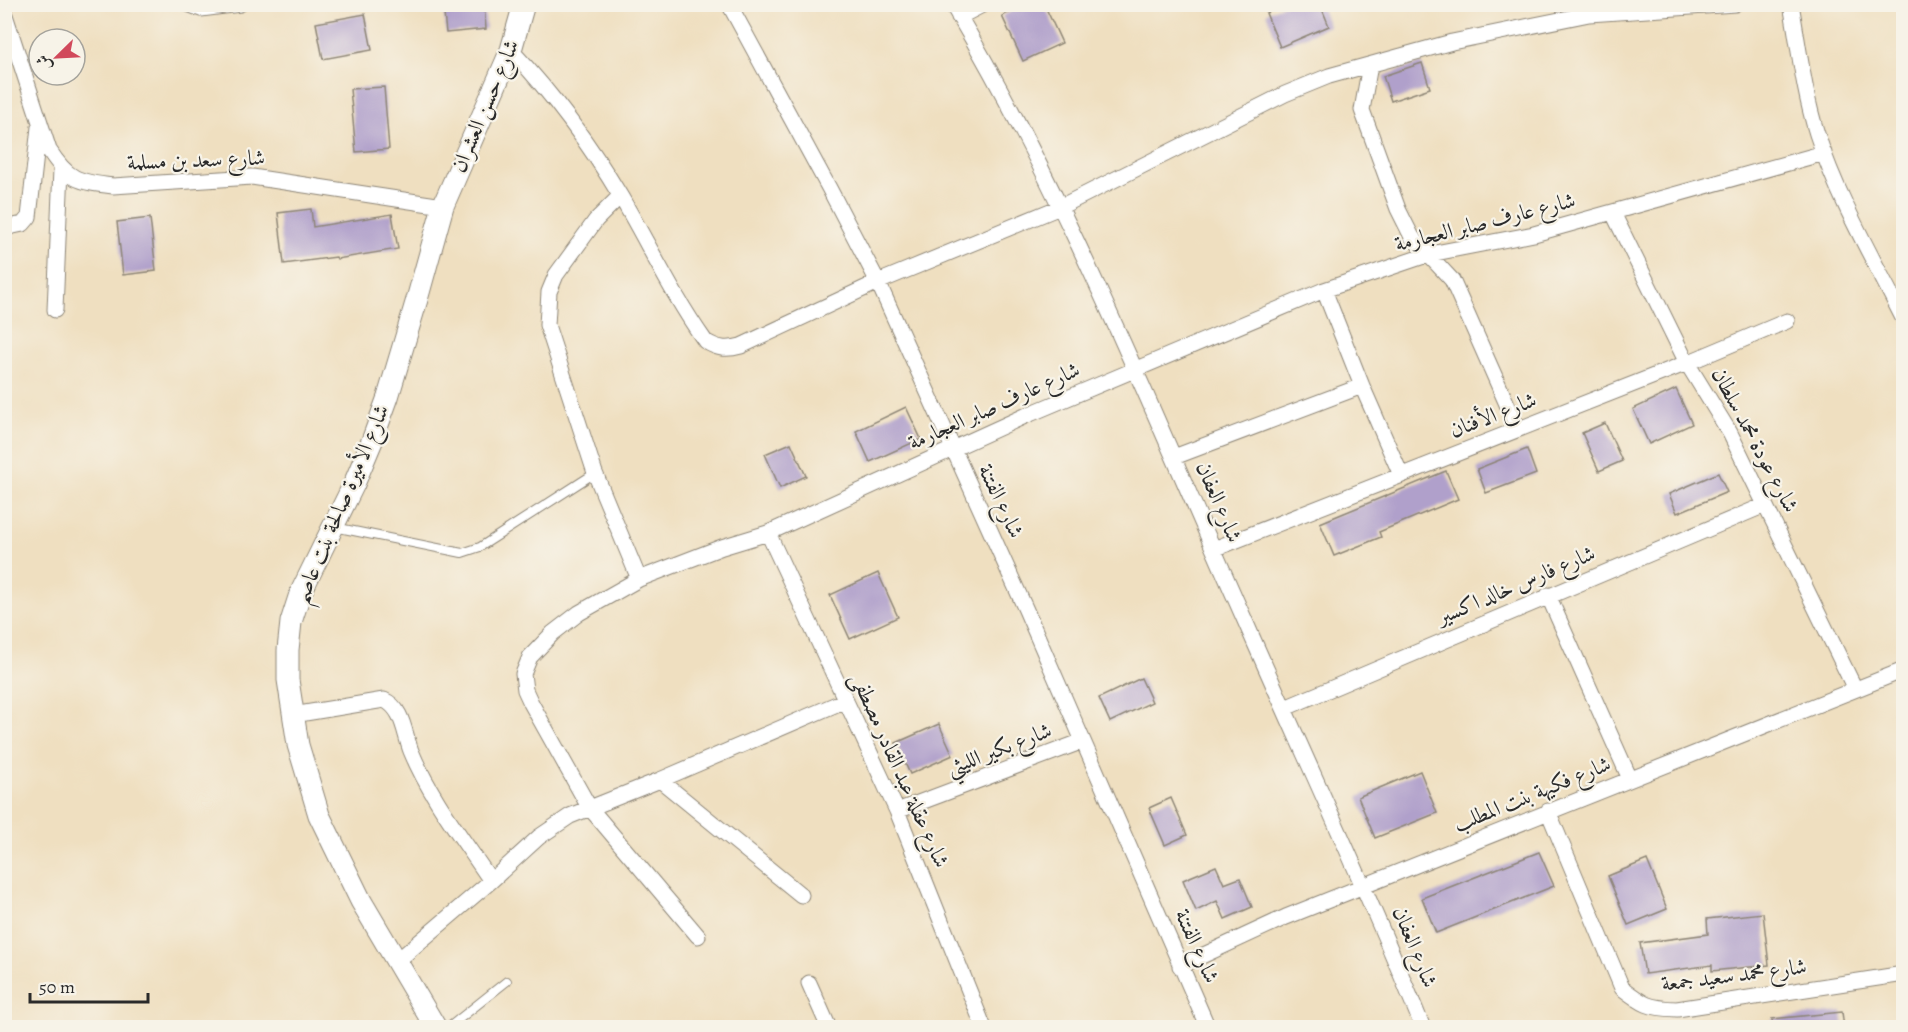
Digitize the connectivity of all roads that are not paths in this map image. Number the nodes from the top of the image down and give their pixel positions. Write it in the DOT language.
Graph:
graph roads {
  1 [pos="188,4"];
  2 [pos="240,4"];
  3 [pos="524,4"];
  4 [pos="729,4"];
  5 [pos="984,4"];
  6 [pos="1735,4"];
  7 [pos="1791,4"];
  8 [pos="1588,9"];
  9 [pos="955,10"];
  10 [pos="4,12"];
  11 [pos="511,50"];
  12 [pos="1370,65"];
  13 [pos="39,124"];
  14 [pos="1824,153"];
  15 [pos="61,169"];
  16 [pos="620,196"];
  17 [pos="443,206"];
  18 [pos="1060,207"];
  19 [pos="1612,213"];
  20 [pos="4,228"];
  21 [pos="1430,254"];
  22 [pos="878,282"];
  23 [pos="1324,290"];
  24 [pos="55,310"];
  25 [pos="1904,320"];
  26 [pos="1786,321"];
  27 [pos="1687,363"];
  28 [pos="1137,369"];
  29 [pos="1362,386"];
  30 [pos="1518,429"];
  31 [pos="952,449"];
  32 [pos="1174,457"];
  33 [pos="595,473"];
  34 [pos="1401,475"];
  35 [pos="1765,505"];
  36 [pos="333,527"];
  37 [pos="768,532"];
  38 [pos="1214,549"];
  39 [pos="639,579"];
  40 [pos="1548,595"];
  41 [pos="1904,670"];
  42 [pos="1855,689"];
  43 [pos="846,699"];
  44 [pos="1285,708"];
  45 [pos="292,715"];
  46 [pos="1083,741"];
  47 [pos="1630,779"];
  48 [pos="660,780"];
  49 [pos="589,807"];
  50 [pos="897,811"];
  51 [pos="1548,811"];
  52 [pos="491,881"];
  53 [pos="1365,885"];
  54 [pos="801,895"];
  55 [pos="698,936"];
  56 [pos="396,962"];
  57 [pos="1180,966"];
  58 [pos="1904,974"];
  59 [pos="507,981"];
  60 [pos="809,983"];
  61 [pos="436,1028"];
  62 [pos="448,1028"];
  63 [pos="829,1028"];
  64 [pos="984,1028"];
  65 [pos="1208,1028"];
  66 [pos="1423,1028"];
  1 -- 2 [label="street"];
  3 -- 11 [label="street, شارع حسن العشران"];
  4 -- 22 [label="street, شارع الفتنة"];
  5 -- 9 [label="street"];
  6 -- 8 [label="street"];
  7 -- 14 [label="street"];
  8 -- 12 [label="street"];
  9 -- 18 [label="street, شارع العفان"];
  10 -- 13 [label="street"];
  11 -- 16 [label="street"];
  11 -- 17 [label="street, شارع حسن العشران"];
  12 -- 18 [label="street"];
  12 -- 21 [label="street"];
  13 -- 15 [label="street"];
  13 -- 20 [label="street"];
  14 -- 19 [label="street, شارع عارف صابر العجارمة"];
  14 -- 25 [label="street"];
  15 -- 17 [label="street, شارع سعد بن مسلمة"];
  15 -- 24 [label="street"];
  16 -- 22 [label="street"];
  16 -- 33 [label="street"];
  17 -- 36 [label="street, شارع الأميرة صالحة بنت عاصم"];
  18 -- 22 [label="street"];
  18 -- 28 [label="street, شارع العفان"];
  19 -- 21 [label="street, شارع عارف صابر العجارمة"];
  19 -- 27 [label="street, شارع عودة محمد سلطان"];
  21 -- 23 [label="street, شارع عارف صابر العجارمة"];
  21 -- 30 [label="street"];
  22 -- 31 [label="street, شارع الفتنة"];
  23 -- 28 [label="street, شارع عارف صابر العجارمة"];
  23 -- 29 [label="street"];
  26 -- 27 [label="street, شارع الأفنان"];
  27 -- 30 [label="street, شارع الأفنان"];
  27 -- 35 [label="street, شارع عودة محمد سلطان"];
  28 -- 31 [label="street, شارع عارف صابر العجارمة"];
  28 -- 32 [label="street, شارع العفان"];
  29 -- 32 [label="street"];
  29 -- 34 [label="street"];
  30 -- 34 [label="street, شارع الأفنان"];
  31 -- 37 [label="street, شارع عارف صابر العجارمة"];
  31 -- 46 [label="street, شارع الفتنة"];
  32 -- 38 [label="street, شارع العفان"];
  33 -- 36 [label="lane"];
  33 -- 39 [label="street"];
  34 -- 38 [label="street, شارع الأفنان"];
  35 -- 40 [label="street, شارع فارس خالد اكسير"];
  35 -- 42 [label="street, شارع عودة محمد سلطان"];
  36 -- 45 [label="street, شارع الأميرة صالحة بنت عاصم"];
  37 -- 39 [label="street, شارع عارف صابر العجارمة"];
  37 -- 43 [label="street, شارع عقلة عبد القادر مصطفى"];
  38 -- 44 [label="street, شارع العفان"];
  39 -- 49 [label="street, شارع عارف صابر العجارمة"];
  40 -- 44 [label="street, شارع فارس خالد اكسير"];
  40 -- 47 [label="street"];
  41 -- 42 [label="street, شارع فكيهة بنت المطلب"];
  42 -- 47 [label="street, شارع فكيهة بنت المطلب"];
  43 -- 48 [label="street"];
  43 -- 50 [label="street, شارع عقلة عبد القادر مصطفى"];
  44 -- 53 [label="street, شارع العفان"];
  45 -- 52 [label="street"];
  45 -- 56 [label="street, شارع الأميرة صالحة بنت عاصم"];
  46 -- 50 [label="street, شارع بكير الليثي"];
  46 -- 57 [label="street, شارع الفتنة"];
  47 -- 51 [label="street, شارع فكيهة بنت المطلب"];
  48 -- 49 [label="street"];
  48 -- 54 [label="street"];
  49 -- 52 [label="street"];
  49 -- 55 [label="street, شارع عارف صابر العجارمة"];
  50 -- 64 [label="street, شارع عقلة عبد القادر مصطفى"];
  51 -- 53 [label="street, شارع فكيهة بنت المطلب"];
  51 -- 58 [label="street, شارع محمد سعيد جمعة"];
  52 -- 56 [label="street"];
  53 -- 57 [label="street, شارع فكيهة بنت المطلب"];
  53 -- 66 [label="street, شارع العفان"];
  56 -- 61 [label="street, شارع الأميرة صالحة بنت عاصم"];
  57 -- 65 [label="street, شارع الفتنة"];
  59 -- 62 [label="lane"];
  60 -- 63 [label="street"];
}
